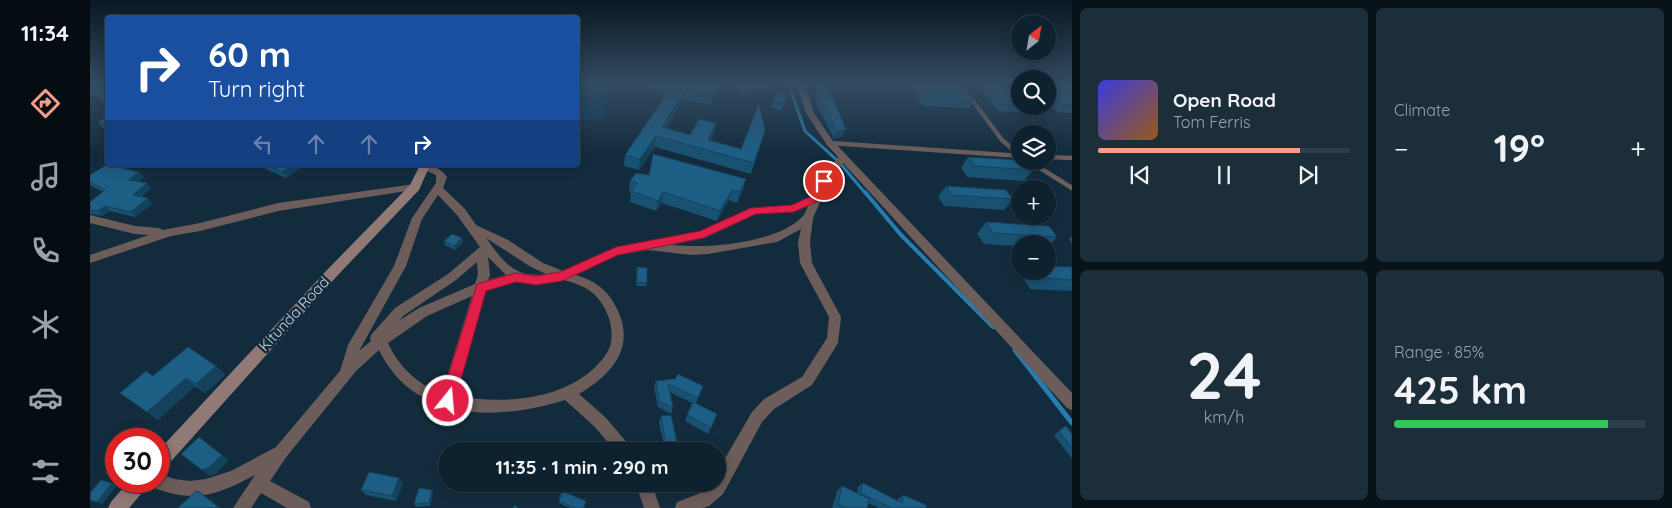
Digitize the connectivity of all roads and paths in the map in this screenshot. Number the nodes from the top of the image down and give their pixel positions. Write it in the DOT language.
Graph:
graph roads {
  1 [pos="808,107"];
  2 [pos="977,107"];
  3 [pos="830,143"];
  4 [pos="843,157"];
  5 [pos="1056,157"];
  6 [pos="1072,158"];
  7 [pos="425,167"];
  8 [pos="427,167"];
  9 [pos="1043,170"];
  10 [pos="415,187"];
  11 [pos="1072,188"];
  12 [pos="438,189"];
  13 [pos="816,198"];
  14 [pos="808,218"];
  15 [pos="90,219"];
  16 [pos="474,228"];
  17 [pos="170,232"];
  18 [pos="648,246"];
  19 [pos="484,250"];
  20 [pos="90,259"];
  21 [pos="562,276"];
  22 [pos="516,277"];
  23 [pos="481,287"];
  24 [pos="381,341"];
  25 [pos="368,351"];
  26 [pos="345,374"];
  27 [pos="567,393"];
  28 [pos="448,401"];
  29 [pos="1072,403"];
  30 [pos="617,442"];
  31 [pos="170,450"];
  32 [pos="282,452"];
  33 [pos="258,483"];
  34 [pos="170,485"];
  35 [pos="647,492"];
  36 [pos="130,493"];
  37 [pos="117,508"];
  38 [pos="241,508"];
  39 [pos="303,508"];
  40 [pos="652,508"];
  41 [pos="683,508"];
  1 -- 3 [label="street"];
  2 -- 3 [label="lane"];
  3 -- 4 [label="street"];
  4 -- 13 [label="street"];
  4 -- 29 [label="street"];
  5 -- 6 [label="lane"];
  7 -- 10 [label="street, Kitunda Road"];
  8 -- 12 [label="street"];
  9 -- 11 [label="lane"];
  10 -- 17 [label="street"];
  10 -- 31 [label="street, Kitunda Road"];
  12 -- 16 [label="street"];
  12 -- 26 [label="street"];
  13 -- 14 [label="street"];
  13 -- 18 [label="street"];
  14 -- 18 [label="street"];
  14 -- 41 [label="street"];
  15 -- 17 [label="street"];
  16 -- 19 [label="street"];
  16 -- 21 [label="street"];
  17 -- 20 [label="street"];
  18 -- 21 [label="street"];
  19 -- 22 [label="street"];
  19 -- 23 [label="street"];
  19 -- 25 [label="street"];
  21 -- 22 [label="street"];
  21 -- 27 [label="street"];
  22 -- 23 [label="street"];
  23 -- 24 [label="street"];
  23 -- 28 [label="street"];
  24 -- 25 [label="street"];
  24 -- 28 [label="street"];
  25 -- 26 [label="street"];
  26 -- 32 [label="street"];
  27 -- 28 [label="street"];
  27 -- 30 [label="street"];
  32 -- 33 [label="street"];
  32 -- 34 [label="street"];
  33 -- 38 [label="street"];
  33 -- 39 [label="street"];
  35 -- 40 [label="street"];
  36 -- 37 [label="street"];
}
